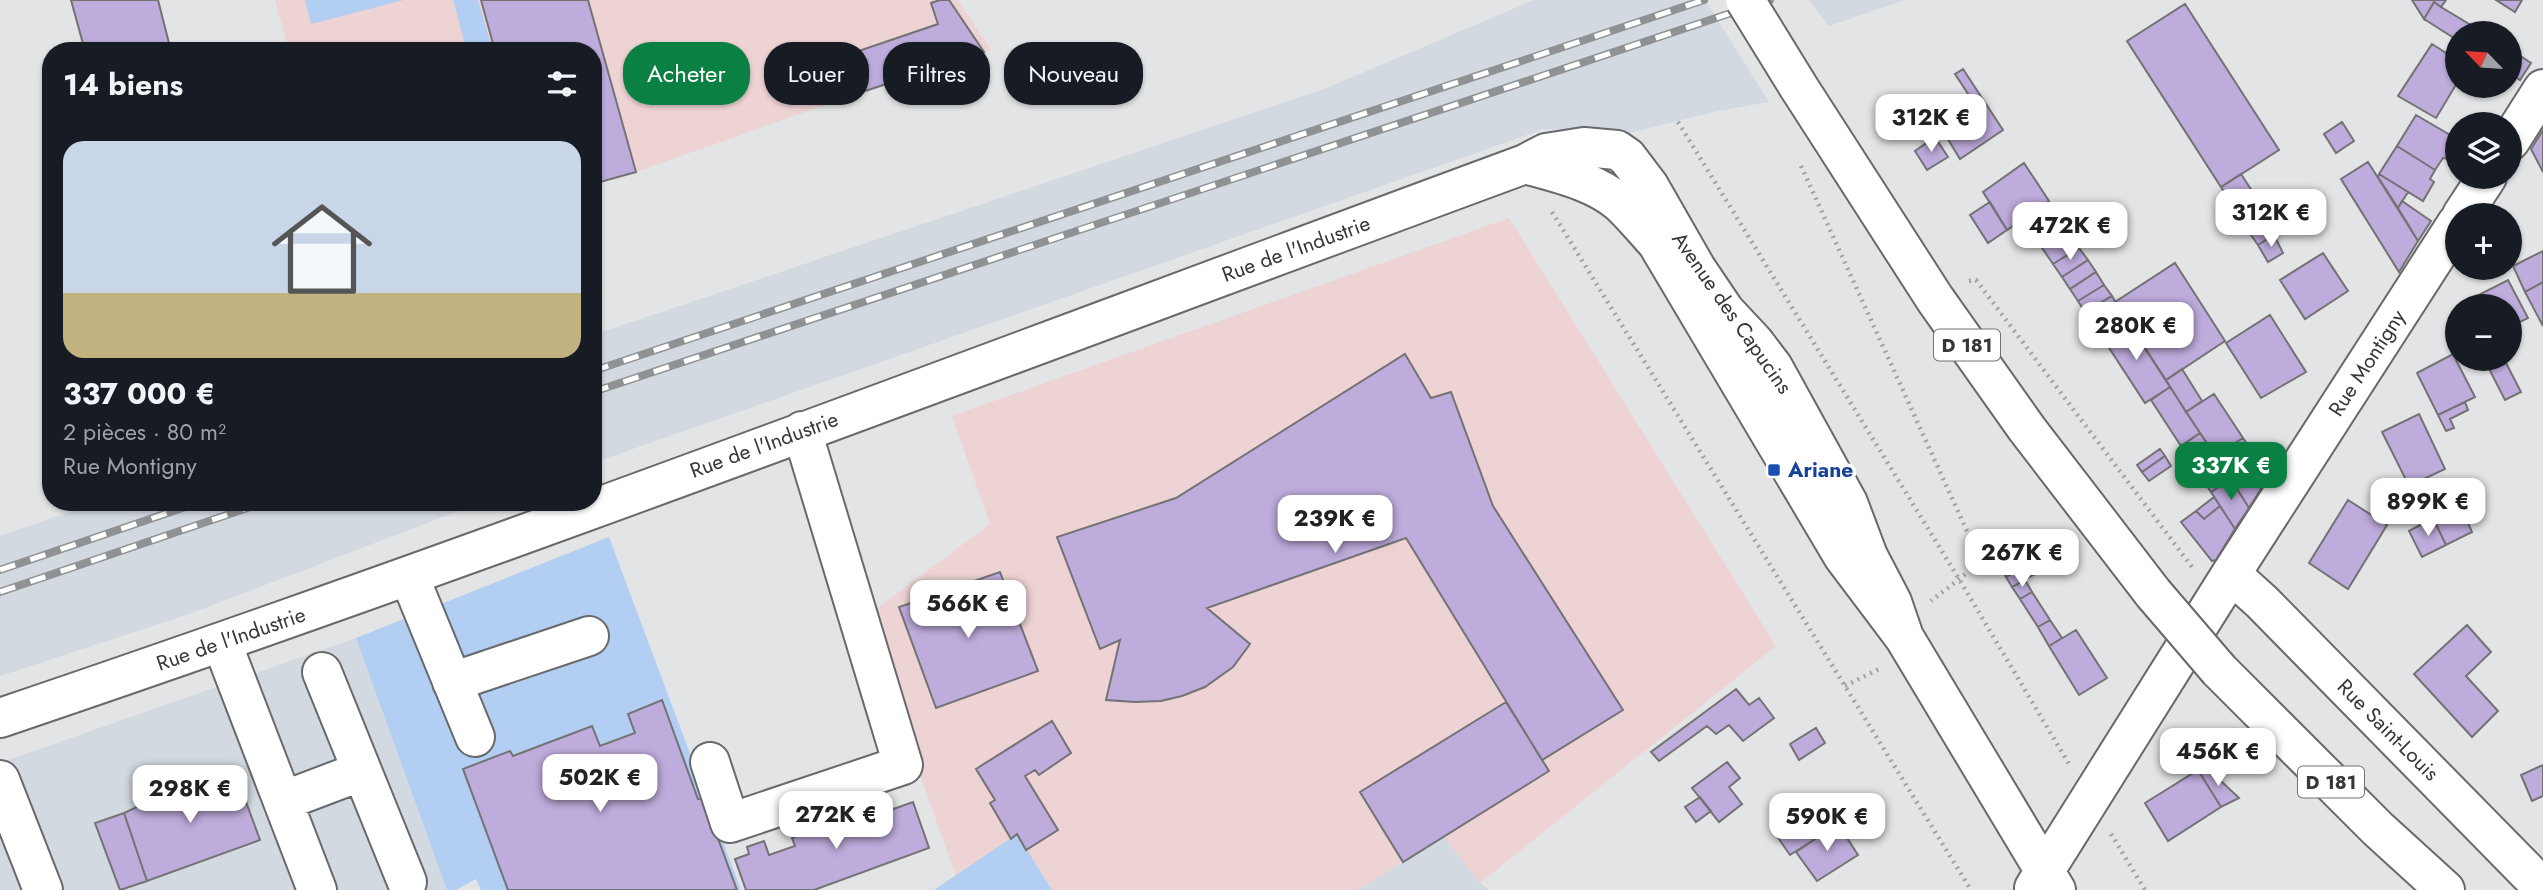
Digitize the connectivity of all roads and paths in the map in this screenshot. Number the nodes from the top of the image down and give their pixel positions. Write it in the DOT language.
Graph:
graph roads {
  1 [pos="1745,0"];
  2 [pos="2543,90"];
  3 [pos="1804,94"];
  4 [pos="1678,122"];
  5 [pos="2522,122"];
  6 [pos="1617,150"];
  7 [pos="1525,164"];
  8 [pos="2445,242"];
  9 [pos="1935,299"];
  10 [pos="802,431"];
  11 [pos="602,505"];
  12 [pos="585,511"];
  13 [pos="2231,573"];
  14 [pos="409,576"];
  15 [pos="1959,579"];
  16 [pos="589,636"];
  17 [pos="1904,637"];
  18 [pos="222,643"];
  19 [pos="322,672"];
  20 [pos="452,682"];
  21 [pos="1845,687"];
  22 [pos="0,718"];
  23 [pos="475,737"];
  24 [pos="710,762"];
  25 [pos="362,771"];
  26 [pos="0,780"];
  27 [pos="2090,800"];
  28 [pos="284,801"];
  29 [pos="407,883"];
  30 [pos="2045,884"];
  31 [pos="2543,888"];
  32 [pos="43,890"];
  33 [pos="317,890"];
  34 [pos="1971,890"];
  35 [pos="2145,890"];
  36 [pos="2445,890"];
  1 -- 3 [label="street, D 181, bridge"];
  2 -- 5 [label="street"];
  3 -- 9 [label="street, D 181"];
  3 -- 15 [label="path"];
  4 -- 15 [label="path"];
  6 -- 7 [label="street, Rue de l'Industrie"];
  6 -- 17 [label="street, Avenue des Capucins"];
  7 -- 10 [label="street, Rue de l'Industrie"];
  7 -- 17 [label="street, Avenue des Capucins"];
  7 -- 21 [label="path"];
  8 -- 13 [label="street, Rue Montigny"];
  9 -- 13 [label="path"];
  9 -- 36 [label="street, D 181, bridge"];
  10 -- 11 [label="street, Rue de l'Industrie"];
  10 -- 24 [label="street"];
  12 -- 14 [label="street, Rue de l'Industrie"];
  13 -- 27 [label="street, Rue Montigny"];
  13 -- 31 [label="street, Rue Saint-Louis"];
  14 -- 18 [label="street, Rue de l'Industrie"];
  14 -- 20 [label="street"];
  15 -- 17 [label="path"];
  15 -- 27 [label="path"];
  16 -- 20 [label="street"];
  17 -- 21 [label="path"];
  17 -- 30 [label="street, Avenue des Capucins"];
  18 -- 22 [label="street, Rue de l'Industrie"];
  18 -- 28 [label="street"];
  19 -- 25 [label="street"];
  20 -- 23 [label="street"];
  21 -- 34 [label="path"];
  25 -- 28 [label="street"];
  25 -- 29 [label="street"];
  26 -- 32 [label="street"];
  27 -- 30 [label="street, Rue Montigny"];
  27 -- 35 [label="path"];
  28 -- 33 [label="street"];
}
